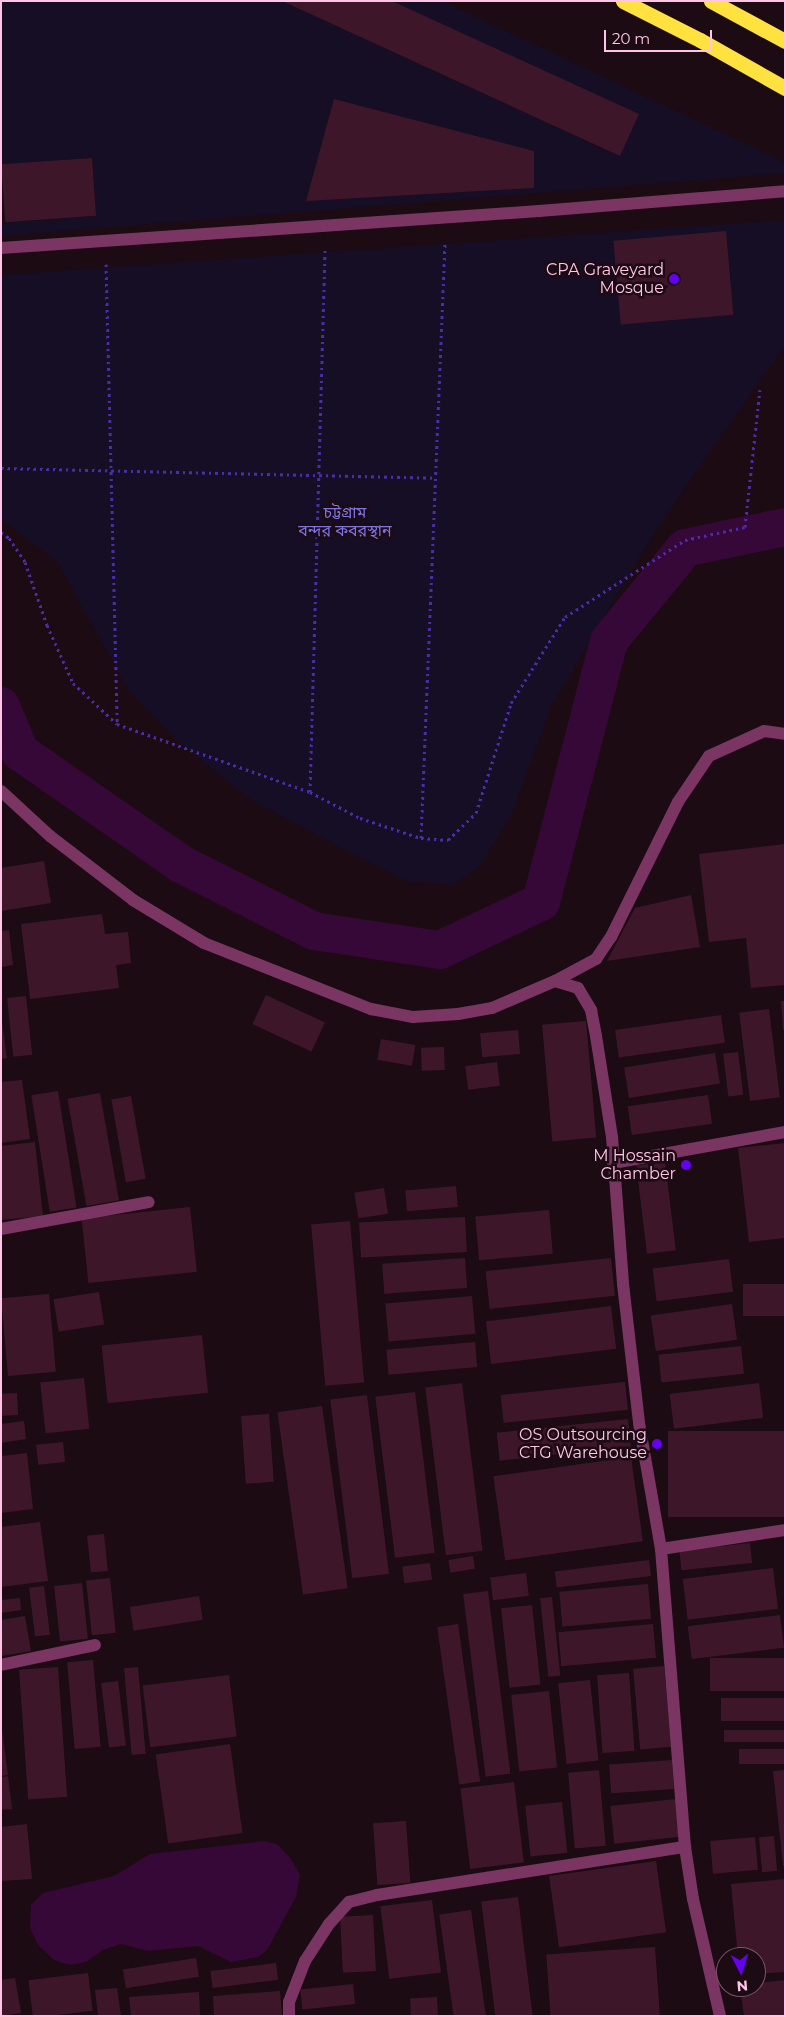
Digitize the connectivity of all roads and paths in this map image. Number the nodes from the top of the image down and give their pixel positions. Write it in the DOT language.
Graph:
graph roads {
  1 [pos="623,1"];
  2 [pos="711,1"];
  3 [pos="785,41"];
  4 [pos="785,88"];
  5 [pos="785,191"];
  6 [pos="446,217"];
  7 [pos="326,224"];
  8 [pos="106,240"];
  9 [pos="1,248"];
  10 [pos="760,390"];
  11 [pos="1,468"];
  12 [pos="111,470"];
  13 [pos="319,475"];
  14 [pos="435,478"];
  15 [pos="1,532"];
  16 [pos="117,724"];
  17 [pos="785,734"];
  18 [pos="1,791"];
  19 [pos="310,792"];
  20 [pos="421,838"];
  21 [pos="555,981"];
  22 [pos="785,1132"];
  23 [pos="613,1163"];
  24 [pos="150,1202"];
  25 [pos="1,1228"];
  26 [pos="785,1530"];
  27 [pos="661,1549"];
  28 [pos="95,1645"];
  29 [pos="1,1665"];
  30 [pos="685,1847"];
  31 [pos="289,2016"];
  32 [pos="720,2016"];
  1 -- 4 [label="highway"];
  2 -- 3 [label="highway"];
  5 -- 6 [label="street"];
  6 -- 7 [label="street"];
  6 -- 14 [label="path"];
  7 -- 8 [label="street"];
  7 -- 13 [label="path"];
  8 -- 9 [label="street"];
  8 -- 12 [label="path"];
  10 -- 20 [label="path"];
  11 -- 12 [label="path"];
  12 -- 13 [label="path"];
  12 -- 16 [label="path"];
  13 -- 14 [label="path"];
  13 -- 19 [label="path"];
  14 -- 20 [label="path"];
  15 -- 16 [label="path"];
  16 -- 19 [label="path"];
  17 -- 21 [label="street"];
  18 -- 21 [label="street"];
  19 -- 20 [label="path"];
  21 -- 23 [label="street"];
  22 -- 23 [label="street"];
  23 -- 27 [label="street"];
  24 -- 25 [label="street"];
  26 -- 27 [label="street"];
  27 -- 30 [label="street"];
  28 -- 29 [label="street"];
  30 -- 31 [label="street"];
  30 -- 32 [label="street"];
}
